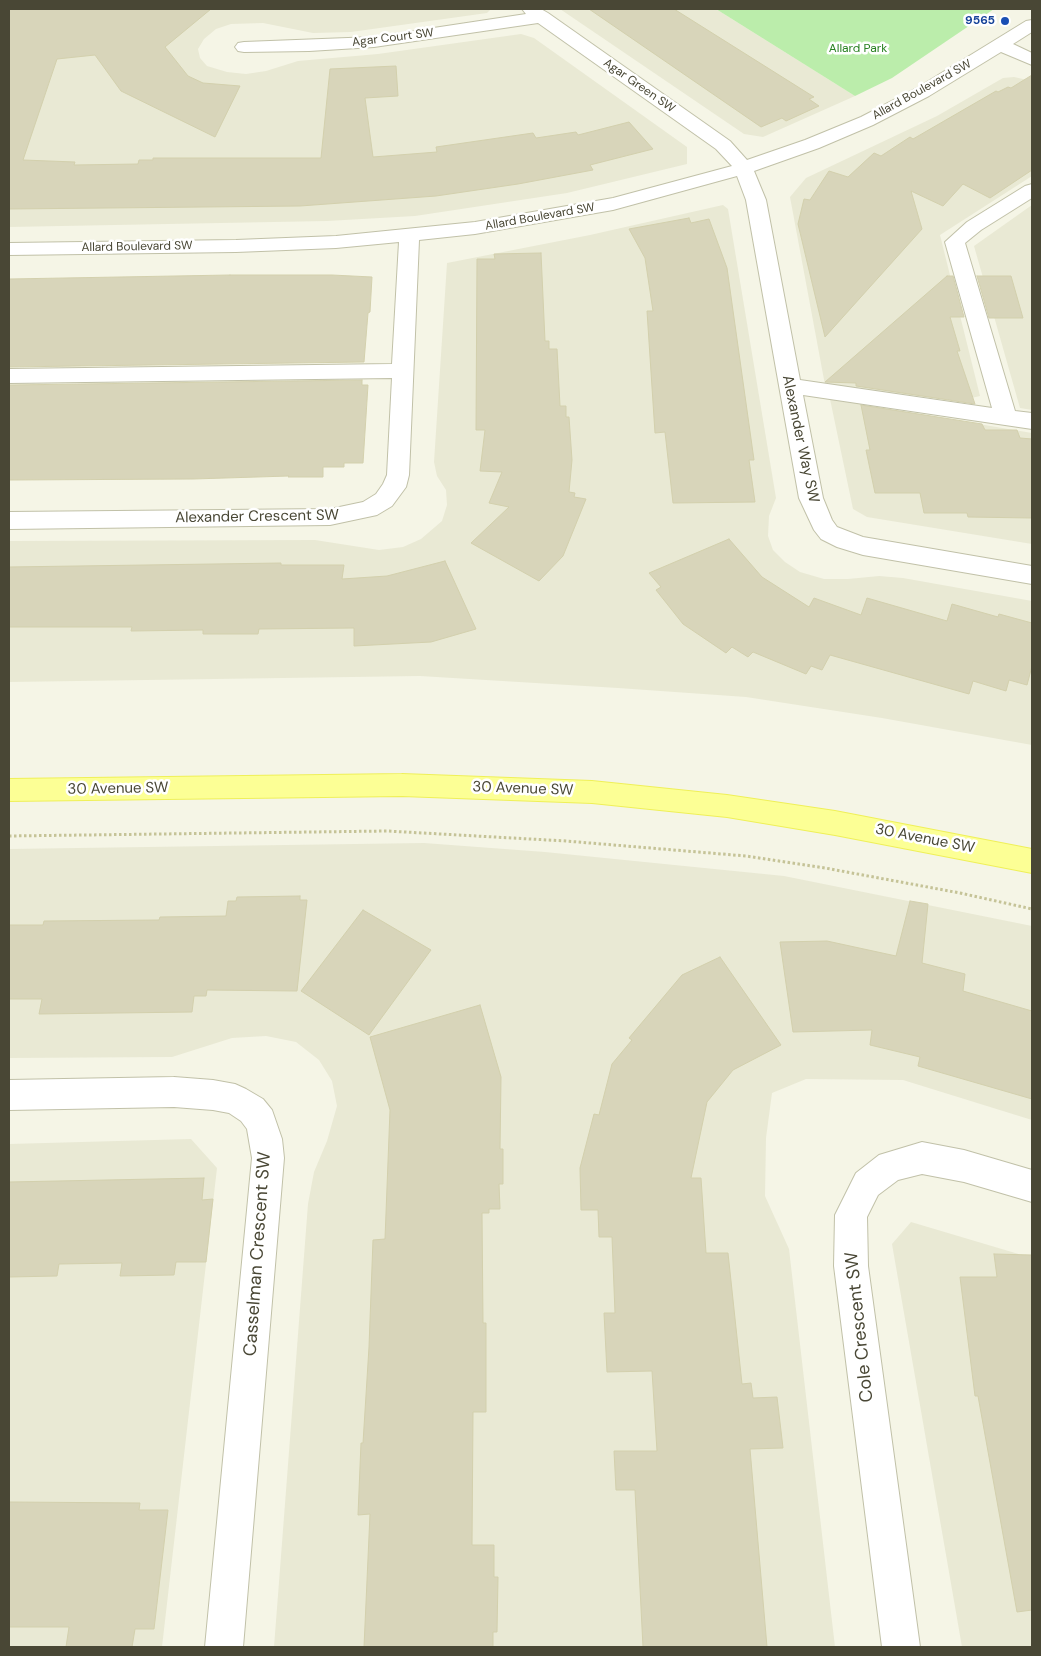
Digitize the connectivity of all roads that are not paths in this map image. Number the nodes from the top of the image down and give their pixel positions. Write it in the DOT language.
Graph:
graph roads {
  1 [pos="536,13"];
  2 [pos="1032,24"];
  3 [pos="1000,45"];
  4 [pos="244,47"];
  5 [pos="1032,60"];
  6 [pos="744,168"];
  7 [pos="1032,190"];
  8 [pos="409,236"];
  9 [pos="9,249"];
  10 [pos="404,371"];
  11 [pos="9,376"];
  12 [pos="789,386"];
  13 [pos="1005,416"];
  14 [pos="1032,421"];
  15 [pos="9,521"];
  16 [pos="1032,575"];
  17 [pos="9,790"];
  18 [pos="1032,860"];
  19 [pos="9,1095"];
  20 [pos="1032,1186"];
  21 [pos="224,1647"];
  22 [pos="900,1647"];
  1 -- 4 [label="street, Agar Court SW"];
  1 -- 6 [label="street, Agar Green SW"];
  2 -- 3 [label="street, Allard Boulevard SW"];
  3 -- 5 [label="street"];
  3 -- 6 [label="street, Allard Boulevard SW"];
  6 -- 8 [label="street, Allard Boulevard SW"];
  6 -- 12 [label="street, Alexander Way SW"];
  7 -- 13 [label="street"];
  8 -- 9 [label="street, Allard Boulevard SW"];
  8 -- 10 [label="street, Alexander Crescent SW"];
  10 -- 11 [label="street"];
  10 -- 15 [label="street, Alexander Crescent SW"];
  12 -- 13 [label="street"];
  12 -- 16 [label="street, Alexander Way SW"];
  13 -- 14 [label="street"];
  17 -- 18 [label="main road, 30 Avenue SW"];
  19 -- 21 [label="street, Casselman Crescent SW"];
  20 -- 22 [label="street, Cole Crescent SW"];
}
